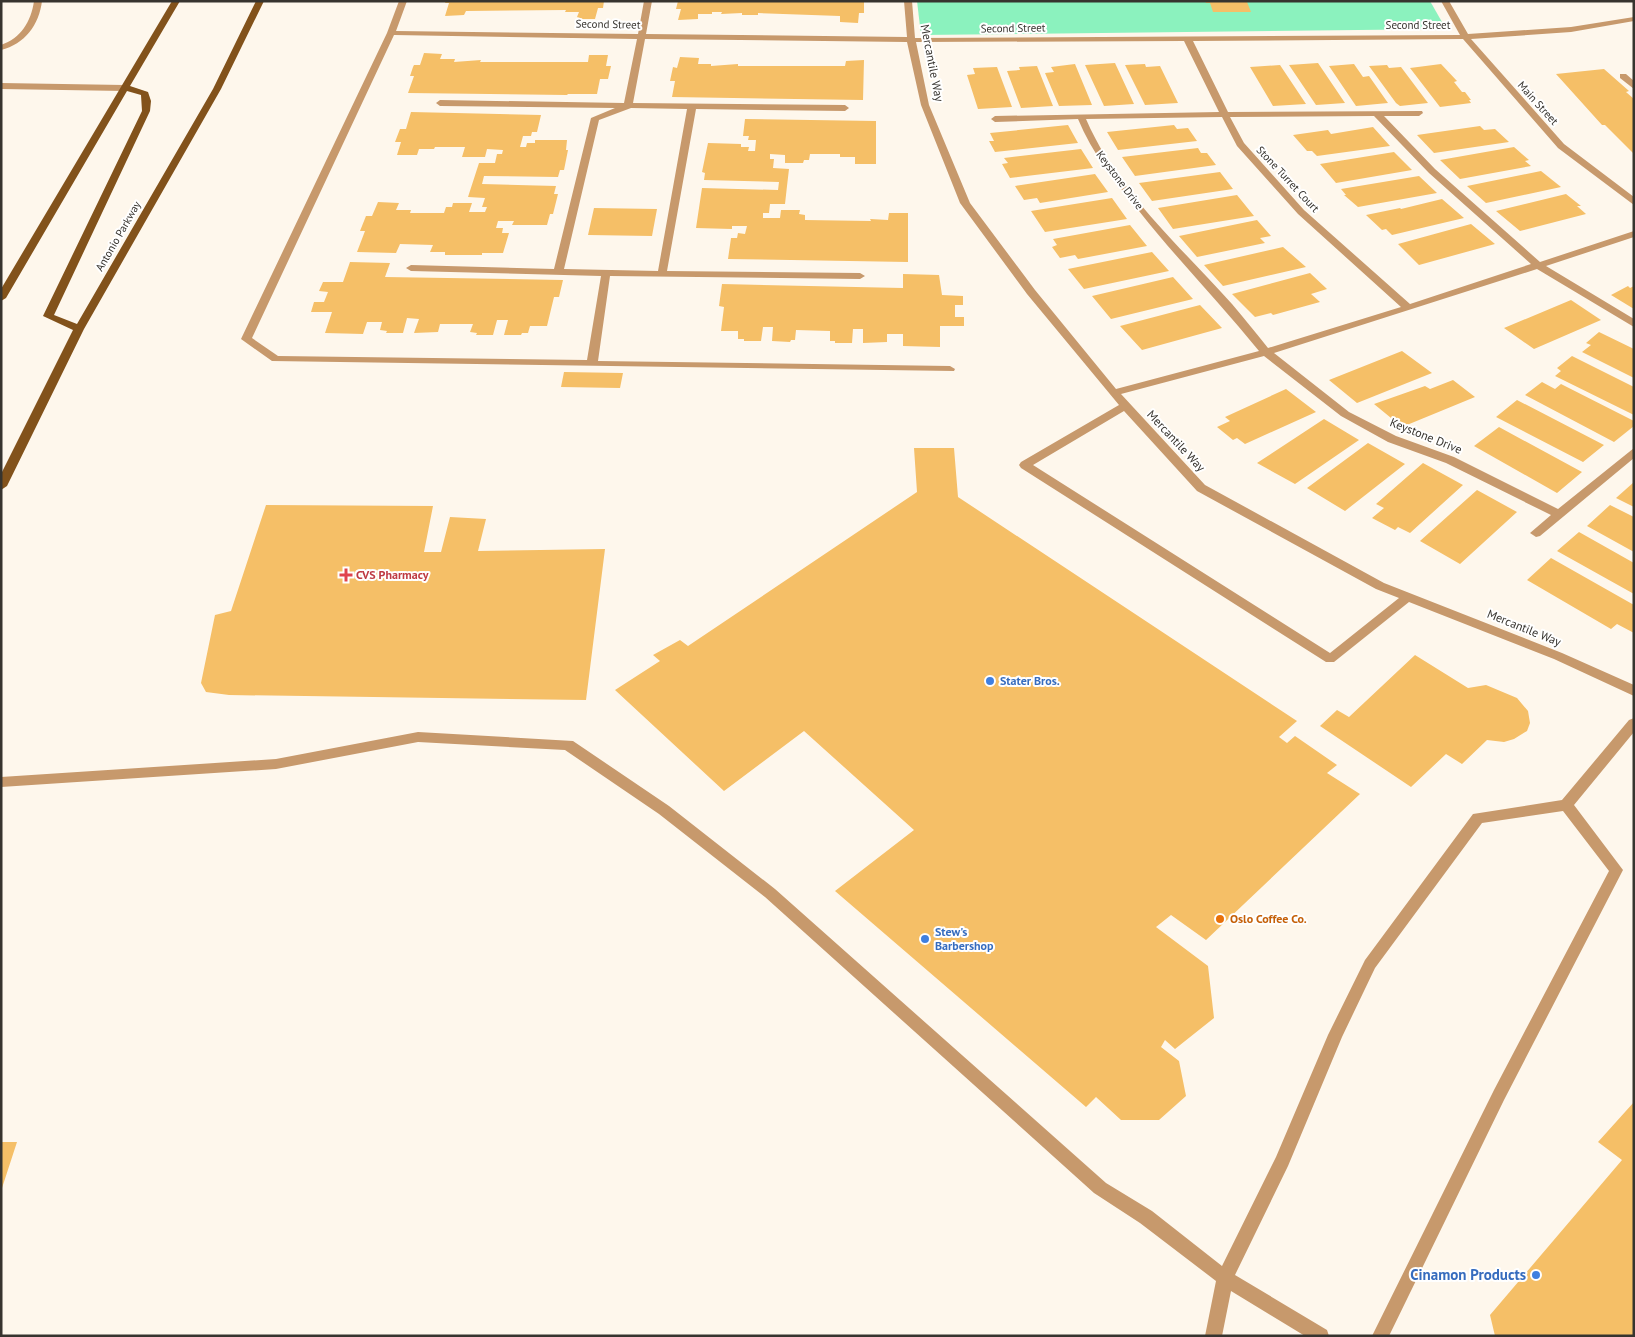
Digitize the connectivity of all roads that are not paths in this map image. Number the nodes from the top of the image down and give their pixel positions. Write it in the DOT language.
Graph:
graph roads {
  1 [pos="38,1"];
  2 [pos="176,1"];
  3 [pos="260,1"];
  4 [pos="403,1"];
  5 [pos="648,1"];
  6 [pos="908,1"];
  7 [pos="1445,1"];
  8 [pos="1634,19"];
  9 [pos="391,33"];
  10 [pos="641,36"];
  11 [pos="1465,36"];
  12 [pos="1187,38"];
  13 [pos="911,40"];
  14 [pos="1,48"];
  15 [pos="1624,76"];
  16 [pos="1,86"];
  17 [pos="1634,86"];
  18 [pos="124,88"];
  19 [pos="440,104"];
  20 [pos="628,106"];
  21 [pos="692,107"];
  22 [pos="845,108"];
  23 [pos="1420,113"];
  24 [pos="1224,114"];
  25 [pos="1377,114"];
  26 [pos="1081,116"];
  27 [pos="995,119"];
  28 [pos="1634,202"];
  29 [pos="1634,234"];
  30 [pos="1538,265"];
  31 [pos="411,268"];
  32 [pos="558,272"];
  33 [pos="606,273"];
  34 [pos="662,274"];
  35 [pos="860,276"];
  36 [pos="1,298"];
  37 [pos="1408,308"];
  38 [pos="1634,324"];
  39 [pos="79,329"];
  40 [pos="1266,352"];
  41 [pos="592,364"];
  42 [pos="950,369"];
  43 [pos="1114,394"];
  44 [pos="1125,406"];
  45 [pos="1634,452"];
  46 [pos="1,486"];
  47 [pos="1559,514"];
  48 [pos="1536,533"];
  49 [pos="1408,597"];
  50 [pos="1634,691"];
  51 [pos="1634,723"];
  52 [pos="1,782"];
  53 [pos="1566,805"];
  54 [pos="1225,1278"];
  55 [pos="1213,1336"];
  56 [pos="1321,1336"];
  57 [pos="1380,1336"];
  1 -- 14 [label="street"];
  2 -- 18 [label="main road"];
  3 -- 39 [label="main road, Antonio Parkway"];
  4 -- 9 [label="street"];
  5 -- 10 [label="street"];
  6 -- 13 [label="street, Mercantile Way"];
  7 -- 11 [label="street, Main Street"];
  8 -- 11 [label="street, Second Street"];
  9 -- 10 [label="street, Second Street"];
  9 -- 41 [label="street"];
  10 -- 13 [label="street, Second Street"];
  10 -- 20 [label="street"];
  11 -- 12 [label="street, Second Street"];
  11 -- 28 [label="street, Main Street"];
  12 -- 13 [label="street, Second Street"];
  12 -- 24 [label="street, Stone Turret Court"];
  13 -- 43 [label="street, Mercantile Way"];
  15 -- 17 [label="street"];
  16 -- 18 [label="street"];
  18 -- 36 [label="main road"];
  18 -- 39 [label="main road"];
  19 -- 20 [label="street"];
  20 -- 21 [label="street"];
  20 -- 32 [label="street"];
  21 -- 22 [label="street"];
  21 -- 34 [label="street"];
  23 -- 25 [label="street"];
  24 -- 25 [label="street"];
  24 -- 26 [label="street"];
  24 -- 37 [label="street, Stone Turret Court"];
  25 -- 30 [label="street"];
  26 -- 27 [label="street"];
  26 -- 40 [label="street, Keystone Drive"];
  29 -- 30 [label="street"];
  30 -- 37 [label="street"];
  30 -- 38 [label="street"];
  31 -- 32 [label="street"];
  32 -- 33 [label="street"];
  33 -- 34 [label="street"];
  33 -- 41 [label="street"];
  34 -- 35 [label="street"];
  37 -- 40 [label="street"];
  39 -- 46 [label="main road, Antonio Parkway"];
  40 -- 43 [label="street"];
  40 -- 47 [label="street, Keystone Drive"];
  41 -- 42 [label="street"];
  43 -- 44 [label="street, Mercantile Way"];
  44 -- 49 [label="street, Mercantile Way"];
  44 -- 49 [label="street"];
  45 -- 47 [label="street"];
  47 -- 48 [label="street"];
  49 -- 50 [label="street, Mercantile Way"];
  51 -- 53 [label="street"];
  52 -- 54 [label="street"];
  53 -- 54 [label="street"];
  53 -- 57 [label="street"];
  54 -- 55 [label="street"];
  54 -- 56 [label="street"];
}
